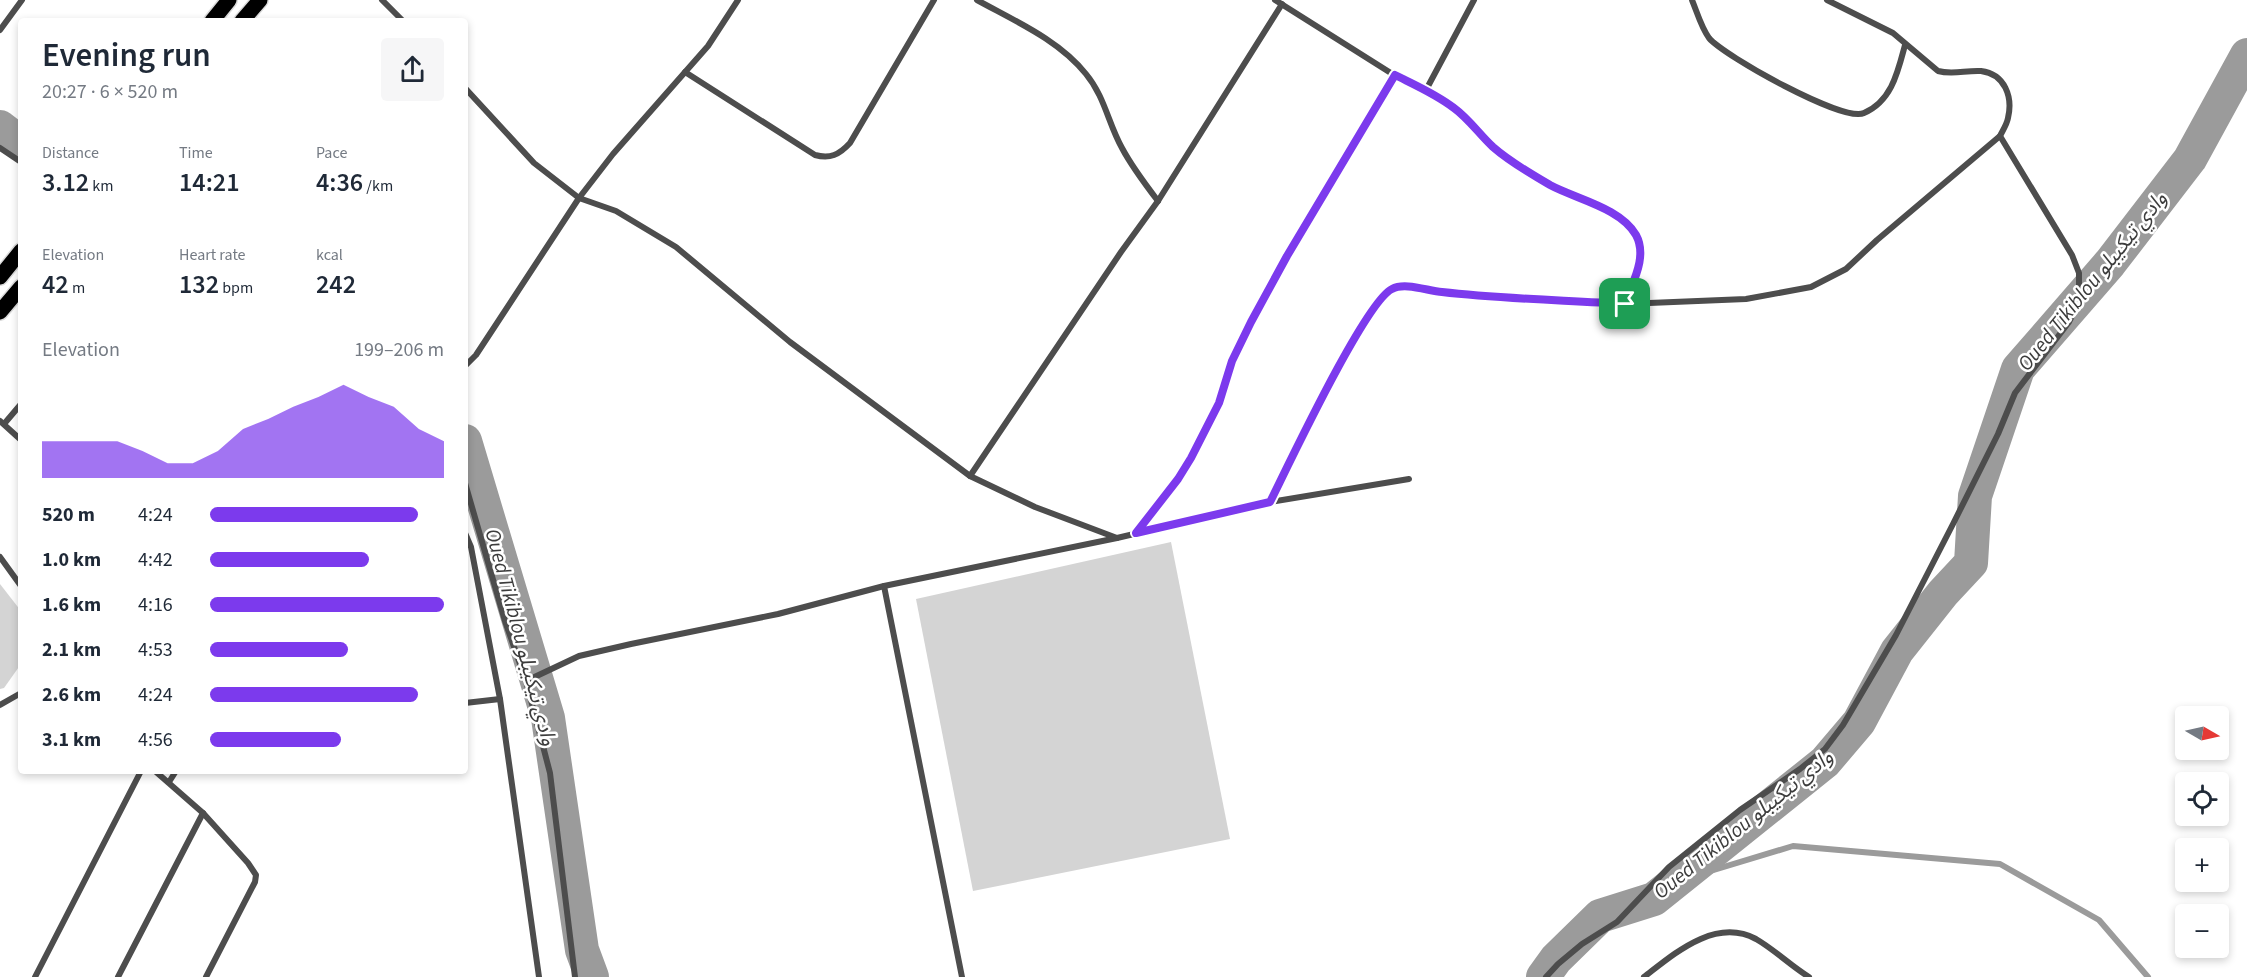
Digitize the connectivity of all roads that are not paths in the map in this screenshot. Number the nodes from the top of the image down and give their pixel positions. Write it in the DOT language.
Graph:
graph roads {
  1 [pos="22,0"];
  2 [pos="230,0"];
  3 [pos="260,0"];
  4 [pos="382,0"];
  5 [pos="738,0"];
  6 [pos="934,0"];
  7 [pos="977,0"];
  8 [pos="1275,0"];
  9 [pos="1474,0"];
  10 [pos="1692,0"];
  11 [pos="1827,0"];
  12 [pos="1282,4"];
  13 [pos="215,18"];
  14 [pos="245,18"];
  15 [pos="401,18"];
  16 [pos="0,30"];
  17 [pos="1905,45"];
  18 [pos="685,72"];
  19 [pos="1395,75"];
  20 [pos="1426,90"];
  21 [pos="468,91"];
  22 [pos="2000,136"];
  23 [pos="0,148"];
  24 [pos="18,160"];
  25 [pos="579,198"];
  26 [pos="1158,201"];
  27 [pos="18,255"];
  28 [pos="0,277"];
  29 [pos="18,291"];
  30 [pos="1625,304"];
  31 [pos="0,312"];
  32 [pos="468,363"];
  33 [pos="18,407"];
  34 [pos="2,422"];
  35 [pos="18,437"];
  36 [pos="970,476"];
  37 [pos="1409,479"];
  38 [pos="468,493"];
  39 [pos="1270,502"];
  40 [pos="1136,533"];
  41 [pos="1117,538"];
  42 [pos="468,540"];
  43 [pos="0,557"];
  44 [pos="18,582"];
  45 [pos="884,586"];
  46 [pos="526,681"];
  47 [pos="18,695"];
  48 [pos="500,699"];
  49 [pos="468,703"];
  50 [pos="0,705"];
  51 [pos="139,774"];
  52 [pos="159,774"];
  53 [pos="174,774"];
  54 [pos="169,782"];
  55 [pos="203,813"];
  56 [pos="35,977"];
  57 [pos="118,977"];
  58 [pos="206,977"];
  59 [pos="539,977"];
  60 [pos="575,977"];
  61 [pos="962,977"];
  62 [pos="1546,977"];
  63 [pos="1644,977"];
  64 [pos="1809,977"];
  1 -- 16 [label="street"];
  2 -- 13 [label="main road"];
  3 -- 14 [label="main road"];
  4 -- 15 [label="street"];
  5 -- 18 [label="street"];
  6 -- 18 [label="street"];
  7 -- 26 [label="street"];
  8 -- 12 [label="street"];
  9 -- 20 [label="street"];
  10 -- 17 [label="street"];
  11 -- 17 [label="street"];
  12 -- 19 [label="street"];
  12 -- 26 [label="street"];
  17 -- 22 [label="street"];
  18 -- 25 [label="street"];
  19 -- 20 [label="street"];
  19 -- 40 [label="street"];
  20 -- 30 [label="street"];
  21 -- 25 [label="street"];
  22 -- 30 [label="street"];
  22 -- 62 [label="street"];
  23 -- 24 [label="street"];
  25 -- 32 [label="street"];
  25 -- 36 [label="street"];
  26 -- 36 [label="street"];
  27 -- 28 [label="main road"];
  29 -- 31 [label="main road"];
  30 -- 39 [label="street"];
  33 -- 34 [label="street"];
  34 -- 35 [label="street"];
  36 -- 41 [label="street"];
  37 -- 39 [label="street"];
  38 -- 46 [label="street"];
  39 -- 40 [label="street"];
  40 -- 41 [label="street"];
  41 -- 45 [label="street"];
  42 -- 48 [label="street"];
  43 -- 44 [label="street"];
  45 -- 46 [label="street"];
  45 -- 61 [label="street"];
  46 -- 60 [label="street"];
  47 -- 50 [label="street"];
  48 -- 49 [label="street"];
  48 -- 59 [label="street"];
  51 -- 56 [label="street"];
  52 -- 54 [label="street"];
  53 -- 54 [label="street"];
  54 -- 55 [label="street"];
  55 -- 57 [label="street"];
  55 -- 58 [label="street"];
  63 -- 64 [label="street"];
}
